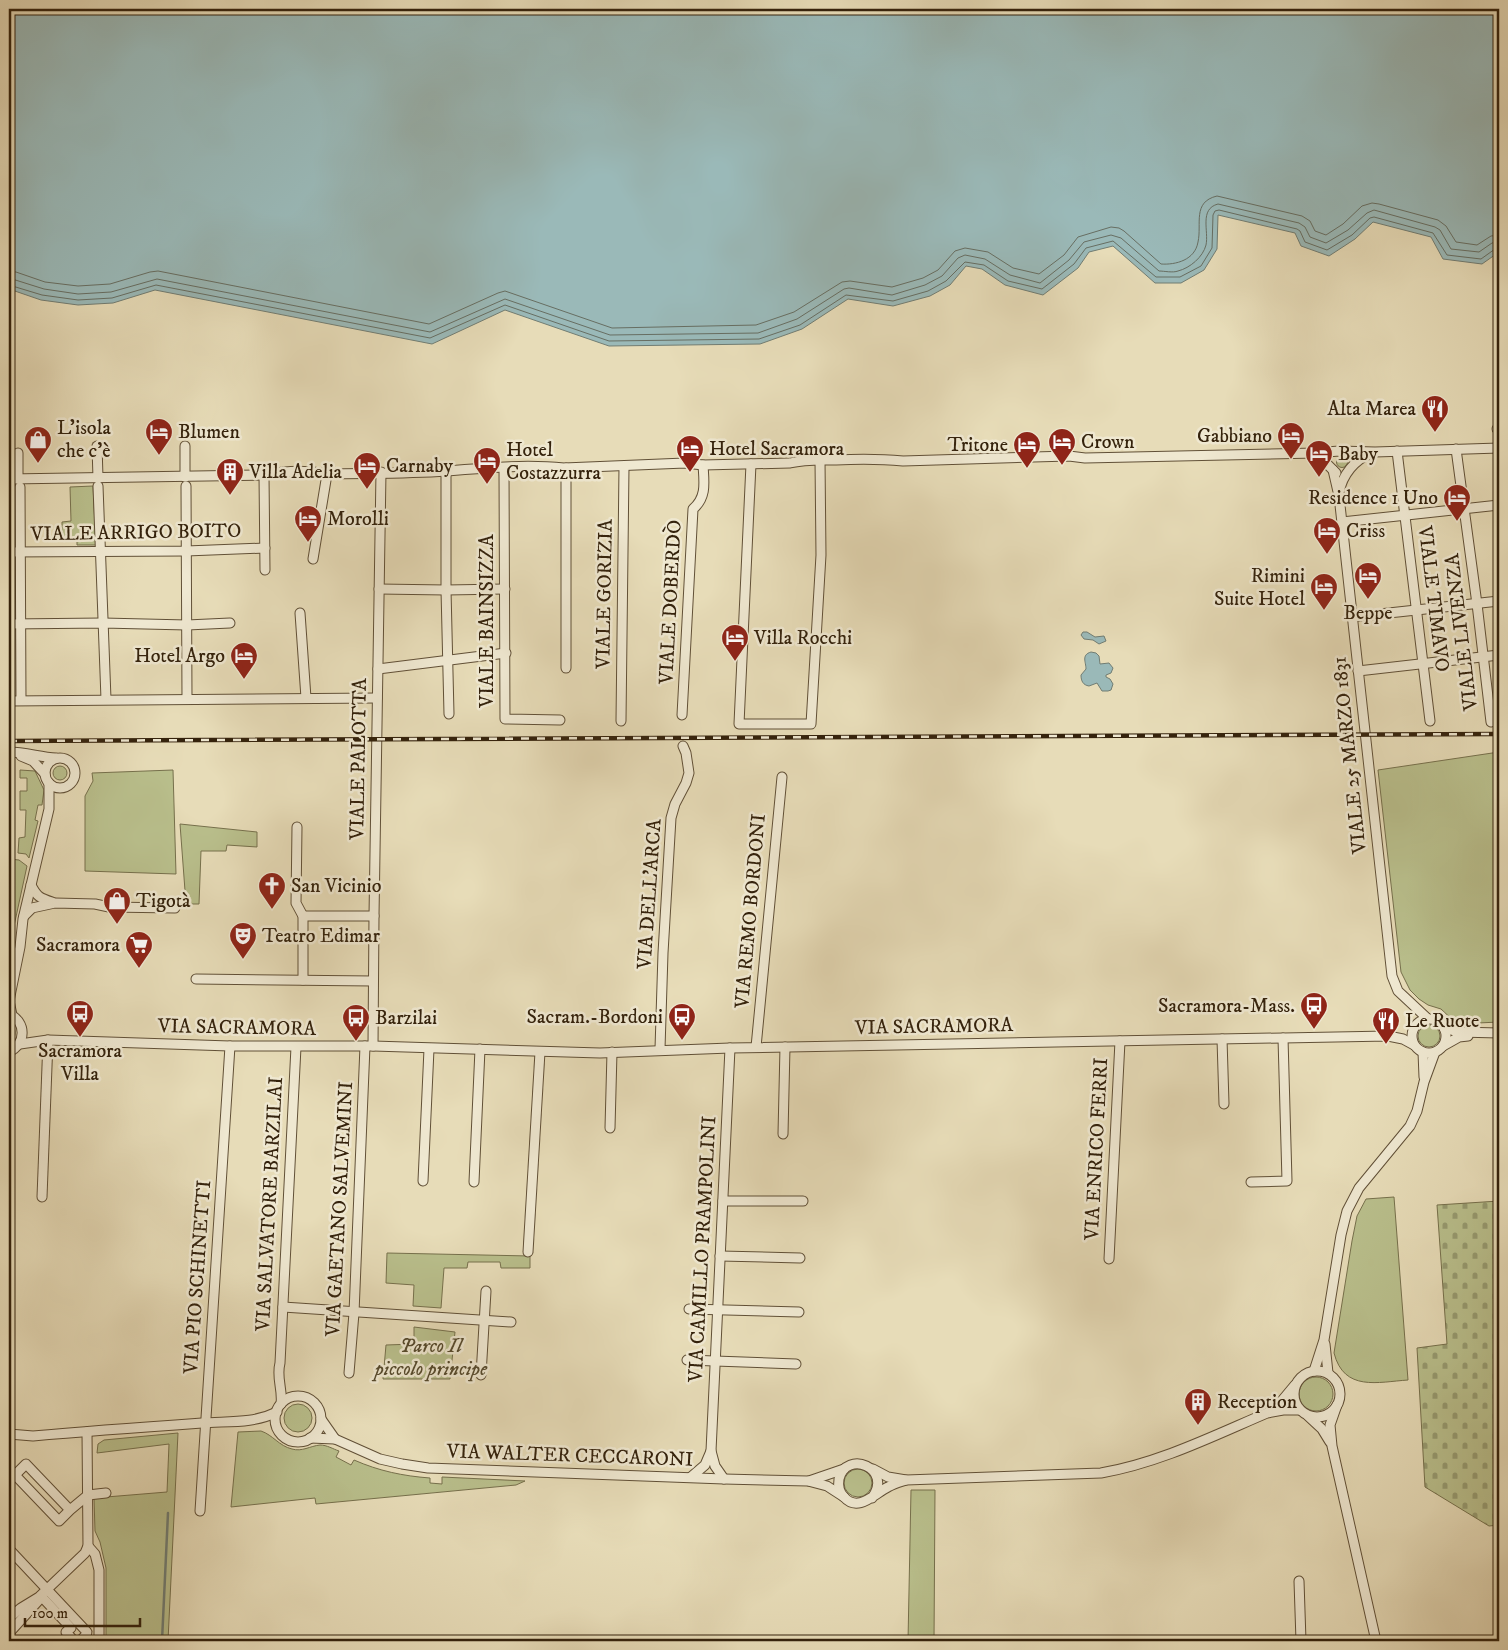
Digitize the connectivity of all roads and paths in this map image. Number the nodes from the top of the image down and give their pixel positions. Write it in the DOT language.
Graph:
graph roads {
  1 [pos="97,446"];
  2 [pos="185,446"];
  3 [pos="1499,448"];
  4 [pos="1456,449"];
  5 [pos="1342,451"];
  6 [pos="1397,451"];
  7 [pos="1300,452"];
  8 [pos="1375,452"];
  9 [pos="18,453"];
  10 [pos="820,460"];
  11 [pos="751,464"];
  12 [pos="703,465"];
  13 [pos="1353,465"];
  14 [pos="624,466"];
  15 [pos="504,468"];
  16 [pos="566,468"];
  17 [pos="1332,468"];
  18 [pos="446,471"];
  19 [pos="381,472"];
  20 [pos="1346,473"];
  21 [pos="327,474"];
  22 [pos="264,475"];
  23 [pos="186,481"];
  24 [pos="16,482"];
  25 [pos="98,482"];
  26 [pos="1339,496"];
  27 [pos="1499,505"];
  28 [pos="1464,510"];
  29 [pos="1405,516"];
  30 [pos="1342,522"];
  31 [pos="264,548"];
  32 [pos="101,551"];
  33 [pos="186,551"];
  34 [pos="9,552"];
  35 [pos="20,552"];
  36 [pos="313,558"];
  37 [pos="265,570"];
  38 [pos="379,589"];
  39 [pos="505,589"];
  40 [pos="446,590"];
  41 [pos="1499,601"];
  42 [pos="1477,604"];
  43 [pos="1416,609"];
  44 [pos="300,613"];
  45 [pos="1352,617"];
  46 [pos="103,623"];
  47 [pos="230,623"];
  48 [pos="9,624"];
  49 [pos="21,625"];
  50 [pos="187,625"];
  51 [pos="506,653"];
  52 [pos="1499,655"];
  53 [pos="1483,657"];
  54 [pos="447,659"];
  55 [pos="1423,664"];
  56 [pos="566,668"];
  57 [pos="378,669"];
  58 [pos="1358,671"];
  59 [pos="187,698"];
  60 [pos="306,698"];
  61 [pos="377,698"];
  62 [pos="106,699"];
  63 [pos="21,700"];
  64 [pos="9,701"];
  65 [pos="449,714"];
  66 [pos="682,715"];
  67 [pos="560,720"];
  68 [pos="621,721"];
  69 [pos="1430,721"];
  70 [pos="1490,722"];
  71 [pos="683,746"];
  72 [pos="9,752"];
  73 [pos="59,758"];
  74 [pos="782,777"];
  75 [pos="47,779"];
  76 [pos="62,787"];
  77 [pos="48,817"];
  78 [pos="297,827"];
  79 [pos="31,885"];
  80 [pos="55,903"];
  81 [pos="174,908"];
  82 [pos="303,916"];
  83 [pos="374,916"];
  84 [pos="23,919"];
  85 [pos="21,936"];
  86 [pos="196,979"];
  87 [pos="9,980"];
  88 [pos="303,980"];
  89 [pos="374,981"];
  90 [pos="1411,1004"];
  91 [pos="10,1014"];
  92 [pos="1428,1019"];
  93 [pos="1415,1027"];
  94 [pos="1444,1028"];
  95 [pos="23,1031"];
  96 [pos="1499,1033"];
  97 [pos="1481,1034"];
  98 [pos="1388,1036"];
  99 [pos="1283,1038"];
  100 [pos="1222,1039"];
  101 [pos="48,1040"];
  102 [pos="1120,1041"];
  103 [pos="20,1044"];
  104 [pos="1414,1045"];
  105 [pos="230,1046"];
  106 [pos="369,1046"];
  107 [pos="1443,1046"];
  108 [pos="296,1047"];
  109 [pos="756,1047"];
  110 [pos="785,1047"];
  111 [pos="730,1048"];
  112 [pos="427,1049"];
  113 [pos="480,1049"];
  114 [pos="660,1049"];
  115 [pos="540,1052"];
  116 [pos="612,1052"];
  117 [pos="1423,1052"];
  118 [pos="1435,1052"];
  119 [pos="9,1053"];
  120 [pos="1424,1082"];
  121 [pos="1224,1104"];
  122 [pos="610,1128"];
  123 [pos="782,1134"];
  124 [pos="419,1140"];
  125 [pos="422,1181"];
  126 [pos="474,1182"];
  127 [pos="1251,1182"];
  128 [pos="42,1197"];
  129 [pos="723,1201"];
  130 [pos="803,1201"];
  131 [pos="528,1252"];
  132 [pos="720,1256"];
  133 [pos="800,1258"];
  134 [pos="1109,1259"];
  135 [pos="486,1291"];
  136 [pos="283,1308"];
  137 [pos="689,1309"];
  138 [pos="718,1309"];
  139 [pos="799,1312"];
  140 [pos="354,1313"];
  141 [pos="484,1320"];
  142 [pos="511,1322"];
  143 [pos="1324,1340"];
  144 [pos="688,1360"];
  145 [pos="715,1361"];
  146 [pos="280,1363"];
  147 [pos="796,1364"];
  148 [pos="1314,1371"];
  149 [pos="349,1373"];
  150 [pos="1328,1373"];
  151 [pos="481,1375"];
  152 [pos="1296,1383"];
  153 [pos="296,1396"];
  154 [pos="1337,1405"];
  155 [pos="279,1408"];
  156 [pos="1303,1412"];
  157 [pos="1267,1413"];
  158 [pos="321,1418"];
  159 [pos="247,1421"];
  160 [pos="207,1422"];
  161 [pos="278,1428"];
  162 [pos="9,1429"];
  163 [pos="87,1432"];
  164 [pos="9,1434"];
  165 [pos="46,1435"];
  166 [pos="310,1438"];
  167 [pos="335,1439"];
  168 [pos="1332,1446"];
  169 [pos="711,1451"];
  170 [pos="844,1469"];
  171 [pos="872,1470"];
  172 [pos="691,1477"];
  173 [pos="724,1479"];
  174 [pos="906,1480"];
  175 [pos="808,1481"];
  176 [pos="106,1493"];
  177 [pos="88,1495"];
  178 [pos="844,1497"];
  179 [pos="872,1498"];
  180 [pos="70,1510"];
  181 [pos="200,1511"];
  182 [pos="88,1546"];
  183 [pos="9,1549"];
  184 [pos="1299,1581"];
  185 [pos="42,1594"];
  186 [pos="9,1618"];
  187 [pos="9,1633"];
  188 [pos="74,1641"];
  189 [pos="80,1641"];
  190 [pos="99,1641"];
  191 [pos="1302,1641"];
  192 [pos="1376,1641"];
  1 -- 25 [label="street"];
  2 -- 23 [label="street"];
  3 -- 4 [label="street"];
  4 -- 6 [label="street"];
  4 -- 28 [label="street, VIALE LIVENZA"];
  5 -- 7 [label="street"];
  5 -- 8 [label="street"];
  5 -- 13 [label="street"];
  5 -- 17 [label="street"];
  6 -- 8 [label="street"];
  6 -- 29 [label="street, VIALE TIMAVO"];
  7 -- 10 [label="street"];
  7 -- 17 [label="street"];
  8 -- 13 [label="street"];
  9 -- 24 [label="street"];
  10 -- 11 [label="street"];
  10 -- 11 [label="street"];
  11 -- 12 [label="street"];
  12 -- 14 [label="street"];
  12 -- 66 [label="street, VIALE DOBERDÒ"];
  13 -- 20 [label="street"];
  14 -- 16 [label="street"];
  14 -- 68 [label="street, VIALE GORIZIA"];
  15 -- 16 [label="street"];
  15 -- 18 [label="street"];
  15 -- 39 [label="street, VIALE BAINSIZZA"];
  16 -- 56 [label="street"];
  17 -- 20 [label="street"];
  17 -- 26 [label="street, VIALE 25 MARZO 1831"];
  18 -- 19 [label="street"];
  18 -- 40 [label="street"];
  19 -- 21 [label="street"];
  19 -- 38 [label="street, VIALE PALOTTA"];
  20 -- 26 [label="street, VIALE 25 MARZO 1831"];
  21 -- 22 [label="street"];
  21 -- 36 [label="street"];
  22 -- 23 [label="street"];
  22 -- 31 [label="street"];
  23 -- 25 [label="street"];
  23 -- 33 [label="street"];
  24 -- 25 [label="street"];
  24 -- 35 [label="street"];
  25 -- 32 [label="street"];
  26 -- 30 [label="street, VIALE 25 MARZO 1831"];
  27 -- 28 [label="street"];
  28 -- 29 [label="street"];
  28 -- 42 [label="street, VIALE LIVENZA"];
  29 -- 30 [label="street"];
  29 -- 43 [label="street, VIALE TIMAVO"];
  30 -- 45 [label="street, VIALE 25 MARZO 1831"];
  31 -- 33 [label="street, VIALE ARRIGO BOITO"];
  31 -- 37 [label="street"];
  32 -- 33 [label="street, VIALE ARRIGO BOITO"];
  32 -- 35 [label="street, VIALE ARRIGO BOITO"];
  32 -- 46 [label="street"];
  33 -- 50 [label="street"];
  34 -- 35 [label="street, VIALE ARRIGO BOITO"];
  35 -- 49 [label="street"];
  38 -- 40 [label="street"];
  38 -- 57 [label="street, VIALE PALOTTA"];
  39 -- 40 [label="street"];
  39 -- 51 [label="street, VIALE BAINSIZZA"];
  40 -- 54 [label="street"];
  41 -- 42 [label="street"];
  42 -- 43 [label="street"];
  42 -- 53 [label="street, VIALE LIVENZA"];
  43 -- 45 [label="street"];
  43 -- 55 [label="street, VIALE TIMAVO"];
  44 -- 60 [label="street"];
  45 -- 58 [label="street, VIALE 25 MARZO 1831"];
  46 -- 49 [label="street"];
  46 -- 50 [label="street"];
  46 -- 62 [label="street"];
  47 -- 50 [label="street"];
  48 -- 49 [label="street"];
  49 -- 63 [label="street"];
  50 -- 59 [label="street"];
  51 -- 54 [label="street"];
  51 -- 67 [label="street, VIALE BAINSIZZA"];
  52 -- 53 [label="street"];
  53 -- 55 [label="street"];
  53 -- 70 [label="street, VIALE LIVENZA"];
  54 -- 57 [label="street"];
  54 -- 65 [label="street"];
  55 -- 58 [label="street"];
  55 -- 69 [label="street, VIALE TIMAVO"];
  57 -- 61 [label="street, VIALE PALOTTA"];
  58 -- 90 [label="street, VIALE 25 MARZO 1831"];
  59 -- 60 [label="street"];
  59 -- 62 [label="street"];
  60 -- 61 [label="street"];
  61 -- 83 [label="street, VIALE PALOTTA"];
  62 -- 63 [label="street"];
  63 -- 64 [label="street"];
  71 -- 114 [label="street, VIA DELL'ARCA"];
  72 -- 73 [label="street"];
  72 -- 75 [label="street"];
  73 -- 75 [label="street"];
  73 -- 76 [label="street"];
  74 -- 109 [label="street, VIA REMO BORDONI"];
  75 -- 76 [label="street"];
  75 -- 77 [label="street"];
  76 -- 77 [label="street"];
  77 -- 79 [label="street"];
  78 -- 82 [label="street"];
  79 -- 80 [label="street"];
  79 -- 84 [label="street"];
  80 -- 81 [label="street"];
  80 -- 84 [label="street"];
  82 -- 83 [label="street"];
  82 -- 88 [label="street"];
  83 -- 89 [label="street, VIALE PALOTTA"];
  84 -- 85 [label="street"];
  85 -- 87 [label="street"];
  85 -- 91 [label="street"];
  86 -- 88 [label="street"];
  88 -- 89 [label="street"];
  89 -- 106 [label="street, VIALE PALOTTA"];
  90 -- 92 [label="street, VIALE 25 MARZO 1831"];
  90 -- 93 [label="street, VIALE 25 MARZO 1831"];
  91 -- 95 [label="street"];
  92 -- 93 [label="street"];
  92 -- 94 [label="street"];
  93 -- 98 [label="street, VIA SACRAMORA"];
  93 -- 104 [label="street"];
  94 -- 97 [label="street"];
  94 -- 107 [label="street"];
  95 -- 101 [label="street, VIA SACRAMORA"];
  95 -- 103 [label="street"];
  96 -- 97 [label="street"];
  97 -- 107 [label="street"];
  98 -- 99 [label="street, VIA SACRAMORA"];
  98 -- 104 [label="street, VIA SACRAMORA"];
  99 -- 100 [label="street, VIA SACRAMORA"];
  99 -- 127 [label="street"];
  100 -- 102 [label="street, VIA SACRAMORA"];
  100 -- 121 [label="street"];
  101 -- 103 [label="street, VIA SACRAMORA"];
  101 -- 105 [label="street, VIA SACRAMORA"];
  101 -- 128 [label="street"];
  102 -- 110 [label="street, VIA SACRAMORA"];
  102 -- 134 [label="street, VIA ENRICO FERRI"];
  103 -- 119 [label="street"];
  104 -- 117 [label="street"];
  105 -- 108 [label="street, VIA SACRAMORA"];
  105 -- 160 [label="street, VIA PIO SCHINETTI"];
  106 -- 108 [label="street, VIA SACRAMORA"];
  106 -- 112 [label="street, VIA SACRAMORA"];
  106 -- 140 [label="street, VIA GAETANO SALVEMINI"];
  107 -- 118 [label="street"];
  108 -- 136 [label="street, VIA SALVATORE BARZILAI"];
  109 -- 110 [label="street, VIA SACRAMORA"];
  109 -- 111 [label="street, VIA SACRAMORA"];
  110 -- 123 [label="street"];
  111 -- 114 [label="street, VIA SACRAMORA"];
  111 -- 129 [label="street, VIA CAMILLO PRAMPOLINI"];
  112 -- 113 [label="street, VIA SACRAMORA"];
  112 -- 124 [label="street"];
  112 -- 125 [label="street"];
  113 -- 115 [label="street, VIA SACRAMORA"];
  113 -- 126 [label="street"];
  114 -- 116 [label="street, VIA SACRAMORA"];
  115 -- 116 [label="street, VIA SACRAMORA"];
  115 -- 131 [label="street"];
  116 -- 122 [label="street"];
  117 -- 118 [label="street"];
  117 -- 120 [label="street"];
  118 -- 120 [label="street"];
  120 -- 143 [label="street"];
  129 -- 130 [label="street"];
  129 -- 132 [label="street, VIA CAMILLO PRAMPOLINI"];
  132 -- 133 [label="street"];
  132 -- 138 [label="street, VIA CAMILLO PRAMPOLINI"];
  135 -- 141 [label="street"];
  136 -- 140 [label="street"];
  136 -- 146 [label="street, VIA SALVATORE BARZILAI"];
  137 -- 138 [label="street"];
  138 -- 139 [label="street"];
  138 -- 145 [label="street, VIA CAMILLO PRAMPOLINI"];
  140 -- 141 [label="street"];
  140 -- 149 [label="street, VIA GAETANO SALVEMINI"];
  141 -- 142 [label="street"];
  141 -- 151 [label="street"];
  143 -- 148 [label="street"];
  143 -- 150 [label="street"];
  144 -- 145 [label="street"];
  145 -- 147 [label="street"];
  145 -- 169 [label="street, VIA CAMILLO PRAMPOLINI"];
  146 -- 153 [label="street, VIA SALVATORE BARZILAI"];
  146 -- 155 [label="street, VIA SALVATORE BARZILAI"];
  148 -- 150 [label="street"];
  148 -- 152 [label="street"];
  150 -- 154 [label="street"];
  152 -- 156 [label="street"];
  152 -- 157 [label="street"];
  153 -- 155 [label="street"];
  153 -- 158 [label="street"];
  154 -- 156 [label="street"];
  154 -- 168 [label="street"];
  155 -- 159 [label="street"];
  155 -- 161 [label="street"];
  156 -- 157 [label="street"];
  156 -- 168 [label="street"];
  157 -- 174 [label="street"];
  158 -- 166 [label="street"];
  158 -- 167 [label="street"];
  159 -- 160 [label="street"];
  159 -- 161 [label="street"];
  160 -- 163 [label="street"];
  160 -- 181 [label="street, VIA PIO SCHINETTI"];
  161 -- 166 [label="street"];
  162 -- 165 [label="street"];
  163 -- 165 [label="street"];
  163 -- 177 [label="street"];
  164 -- 165 [label="street"];
  166 -- 167 [label="street, VIA WALTER CECCARONI"];
  167 -- 172 [label="street, VIA WALTER CECCARONI"];
  168 -- 192 [label="street"];
  169 -- 172 [label="street"];
  169 -- 173 [label="street, VIA CAMILLO PRAMPOLINI"];
  170 -- 171 [label="street, VIA WALTER CECCARONI"];
  170 -- 175 [label="street, VIA WALTER CECCARONI"];
  170 -- 178 [label="street"];
  171 -- 174 [label="street, VIA WALTER CECCARONI"];
  171 -- 179 [label="street"];
  172 -- 173 [label="street, VIA WALTER CECCARONI"];
  173 -- 175 [label="street, VIA WALTER CECCARONI"];
  174 -- 179 [label="street"];
  175 -- 178 [label="street, VIA WALTER CECCARONI"];
  176 -- 177 [label="street"];
  177 -- 180 [label="street"];
  177 -- 182 [label="street"];
  178 -- 179 [label="street, VIA WALTER CECCARONI"];
  180 -- 180 [label="street"];
  182 -- 185 [label="street"];
  182 -- 190 [label="street"];
  183 -- 185 [label="street"];
  184 -- 191 [label="street"];
  185 -- 186 [label="street"];
  185 -- 187 [label="street"];
  185 -- 188 [label="street"];
  185 -- 189 [label="street"];
}
